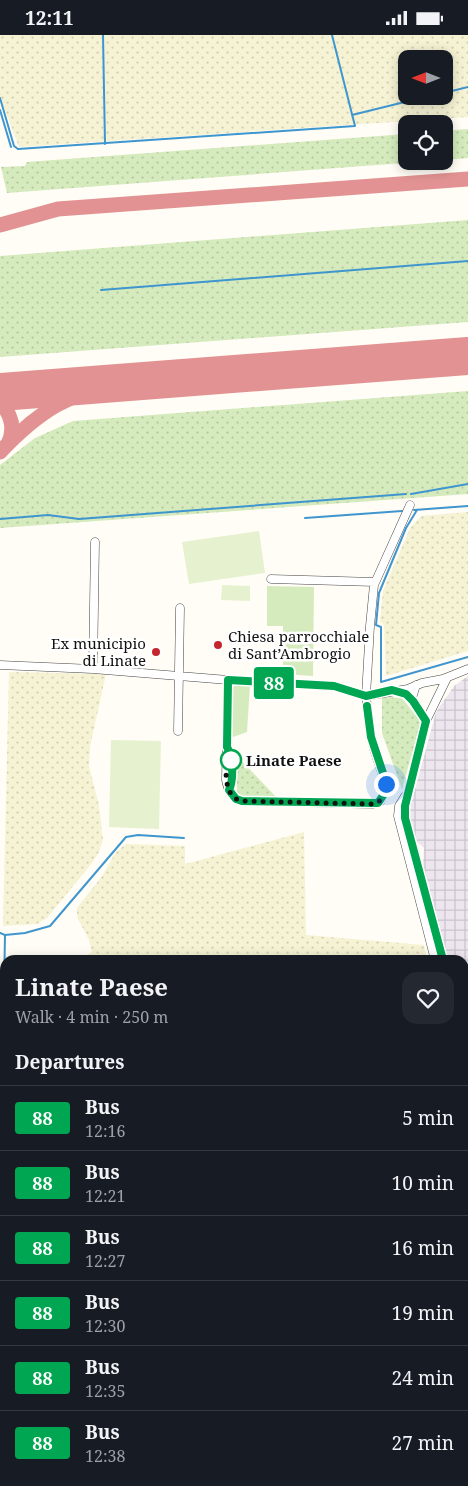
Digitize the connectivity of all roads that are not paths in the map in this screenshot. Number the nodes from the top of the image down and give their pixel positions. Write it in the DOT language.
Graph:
graph roads {
  1 [pos="410,505"];
  2 [pos="94,542"];
  3 [pos="270,579"];
  4 [pos="375,581"];
  5 [pos="180,608"];
  6 [pos="2,665"];
  7 [pos="93,669"];
  8 [pos="468,669"];
  9 [pos="178,676"];
  10 [pos="447,678"];
  11 [pos="228,680"];
  12 [pos="420,684"];
  13 [pos="392,690"];
  14 [pos="366,696"];
  15 [pos="439,696"];
  16 [pos="415,703"];
  17 [pos="434,706"];
  18 [pos="426,721"];
  19 [pos="178,731"];
  20 [pos="408,790"];
  21 [pos="434,955"];
  22 [pos="442,955"];
  1 -- 4 [label="street"];
  2 -- 7 [label="street"];
  3 -- 4 [label="street"];
  4 -- 14 [label="street"];
  5 -- 9 [label="street"];
  6 -- 7 [label="street"];
  7 -- 9 [label="street"];
  8 -- 10 [label="street"];
  9 -- 11 [label="street"];
  9 -- 19 [label="street"];
  10 -- 12 [label="street"];
  10 -- 15 [label="street"];
  11 -- 14 [label="street"];
  11 -- 14 [label="street"];
  12 -- 13 [label="street"];
  12 -- 15 [label="street"];
  12 -- 16 [label="street"];
  13 -- 14 [label="street"];
  13 -- 16 [label="street"];
  15 -- 17 [label="street"];
  16 -- 17 [label="street"];
  16 -- 18 [label="street"];
  17 -- 18 [label="street"];
  18 -- 20 [label="street"];
  20 -- 21 [label="street"];
  20 -- 22 [label="street"];
}
